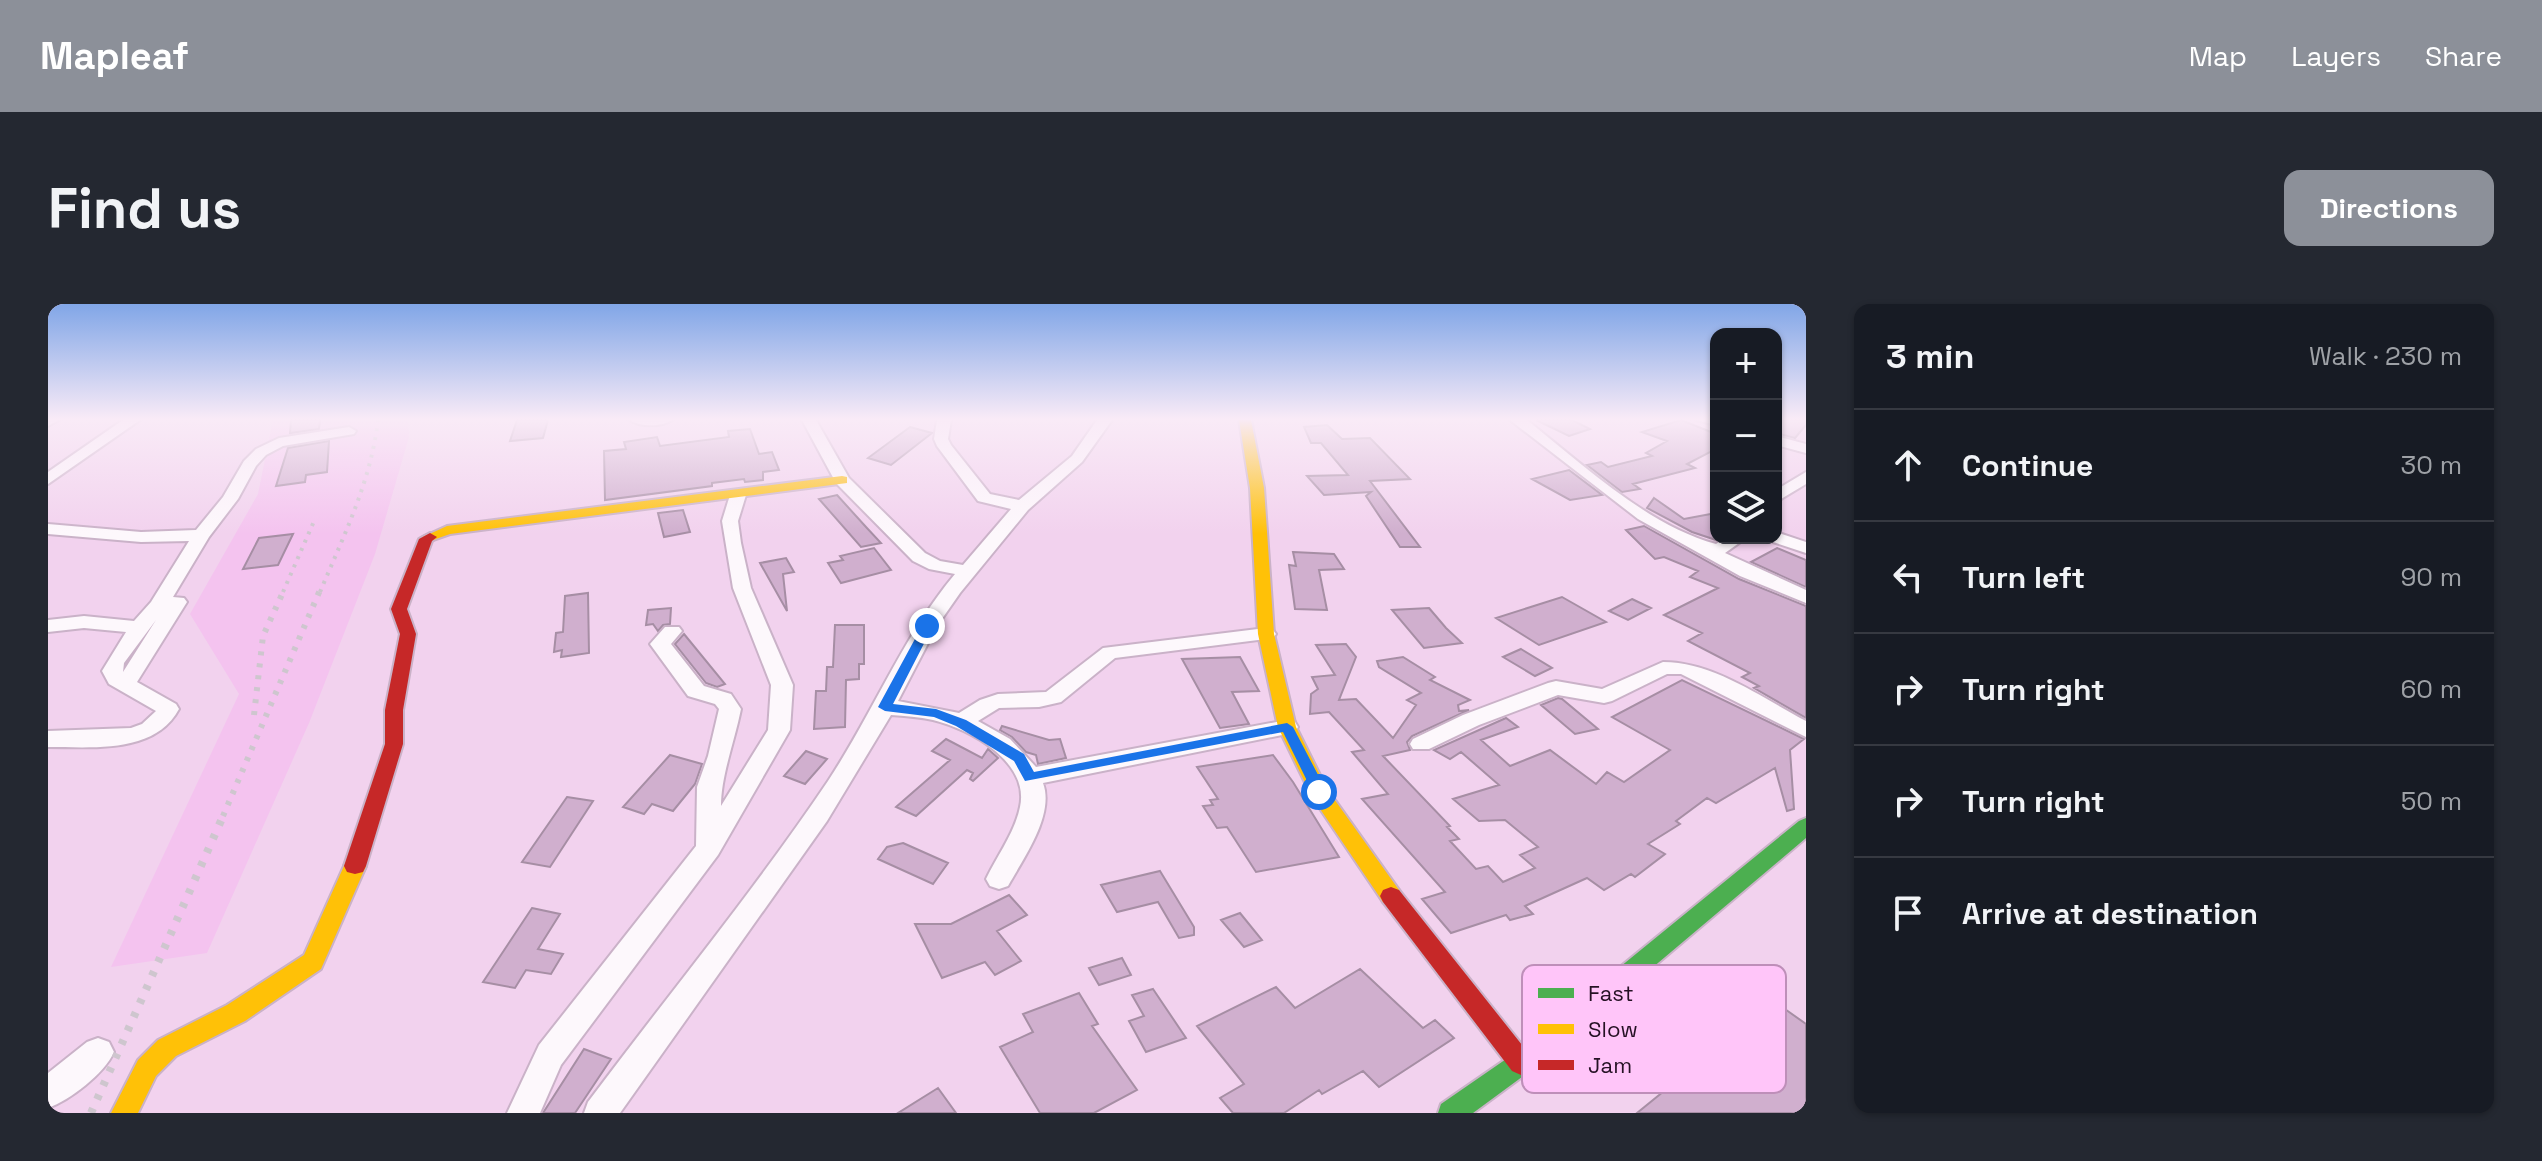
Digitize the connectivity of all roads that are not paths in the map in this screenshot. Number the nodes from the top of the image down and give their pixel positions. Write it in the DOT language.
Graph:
graph roads {
  1 [pos="79,458"];
  2 [pos="255,458"];
  3 [pos="830,458"];
  4 [pos="953,458"];
  5 [pos="1078,458"];
  6 [pos="1252,458"];
  7 [pos="1566,458"];
  8 [pos="1806,477"];
  9 [pos="48,479"];
  10 [pos="842,480"];
  11 [pos="1782,493"];
  12 [pos="738,495"];
  13 [pos="1022,506"];
  14 [pos="48,529"];
  15 [pos="210,534"];
  16 [pos="1782,539"];
  17 [pos="1730,544"];
  18 [pos="1699,545"];
  19 [pos="1806,548"];
  20 [pos="967,571"];
  21 [pos="1806,597"];
  22 [pos="48,626"];
  23 [pos="139,627"];
  24 [pos="672,631"];
  25 [pos="1266,634"];
  26 [pos="125,685"];
  27 [pos="885,707"];
  28 [pos="961,723"];
  29 [pos="1287,727"];
  30 [pos="1806,730"];
  31 [pos="48,739"];
  32 [pos="1421,744"];
  33 [pos="1030,777"];
  34 [pos="1806,826"];
  35 [pos="709,848"];
  36 [pos="999,879"];
  37 [pos="1639,965"];
  38 [pos="98,1052"];
  39 [pos="1521,1063"];
  40 [pos="48,1093"];
  41 [pos="124,1113"];
  42 [pos="523,1113"];
  43 [pos="600,1113"];
  44 [pos="1451,1113"];
  1 -- 9 [label="street"];
  2 -- 15 [label="street"];
  3 -- 10 [label="street"];
  4 -- 13 [label="street"];
  5 -- 13 [label="street"];
  6 -- 25 [label="main road"];
  7 -- 18 [label="street"];
  8 -- 11 [label="street"];
  10 -- 12 [label="main road"];
  10 -- 20 [label="street"];
  12 -- 35 [label="street"];
  12 -- 41 [label="main road"];
  13 -- 20 [label="street"];
  14 -- 15 [label="street"];
  15 -- 23 [label="street"];
  15 -- 26 [label="street"];
  16 -- 19 [label="street"];
  17 -- 18 [label="street"];
  18 -- 21 [label="street"];
  20 -- 27 [label="street"];
  22 -- 23 [label="street"];
  23 -- 26 [label="street"];
  24 -- 35 [label="street"];
  25 -- 28 [label="street"];
  25 -- 29 [label="main road"];
  26 -- 31 [label="street"];
  27 -- 28 [label="street"];
  27 -- 43 [label="street"];
  28 -- 33 [label="street"];
  29 -- 33 [label="street"];
  29 -- 39 [label="main road"];
  30 -- 32 [label="street"];
  33 -- 36 [label="street"];
  34 -- 37 [label="main road"];
  35 -- 42 [label="street"];
  38 -- 40 [label="street"];
  39 -- 44 [label="main road"];
}
